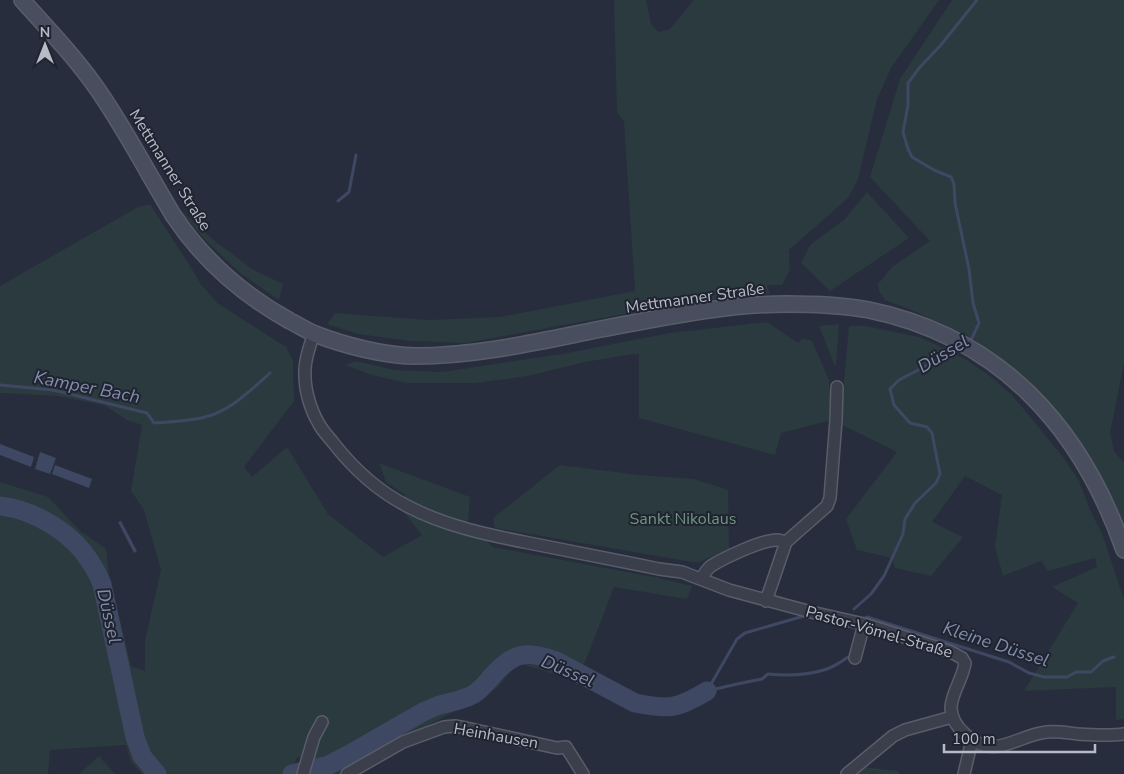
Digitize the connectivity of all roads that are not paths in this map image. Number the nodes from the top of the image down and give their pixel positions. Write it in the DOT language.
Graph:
graph roads {
  1 [pos="22,0"];
  2 [pos="314,333"];
  3 [pos="837,387"];
  4 [pos="786,542"];
  5 [pos="1124,550"];
  6 [pos="701,578"];
  7 [pos="766,601"];
  8 [pos="864,624"];
  9 [pos="855,658"];
  10 [pos="952,717"];
  11 [pos="322,722"];
  12 [pos="1124,734"];
  13 [pos="972,740"];
  14 [pos="304,774"];
  15 [pos="347,774"];
  16 [pos="583,774"];
  17 [pos="847,774"];
  18 [pos="964,774"];
  1 -- 2 [label="main road, Mettmanner Straße"];
  2 -- 5 [label="main road, Mettmanner Straße"];
  2 -- 6 [label="street"];
  3 -- 4 [label="street"];
  4 -- 6 [label="street"];
  4 -- 7 [label="street"];
  6 -- 7 [label="street, Pastor-Vömel-Straße"];
  7 -- 8 [label="street, Pastor-Vömel-Straße"];
  8 -- 9 [label="street"];
  8 -- 10 [label="street, Pastor-Vömel-Straße"];
  10 -- 13 [label="street"];
  10 -- 17 [label="street"];
  11 -- 14 [label="street"];
  12 -- 13 [label="street"];
  13 -- 18 [label="street"];
  15 -- 16 [label="street, Heinhausen"];
}
